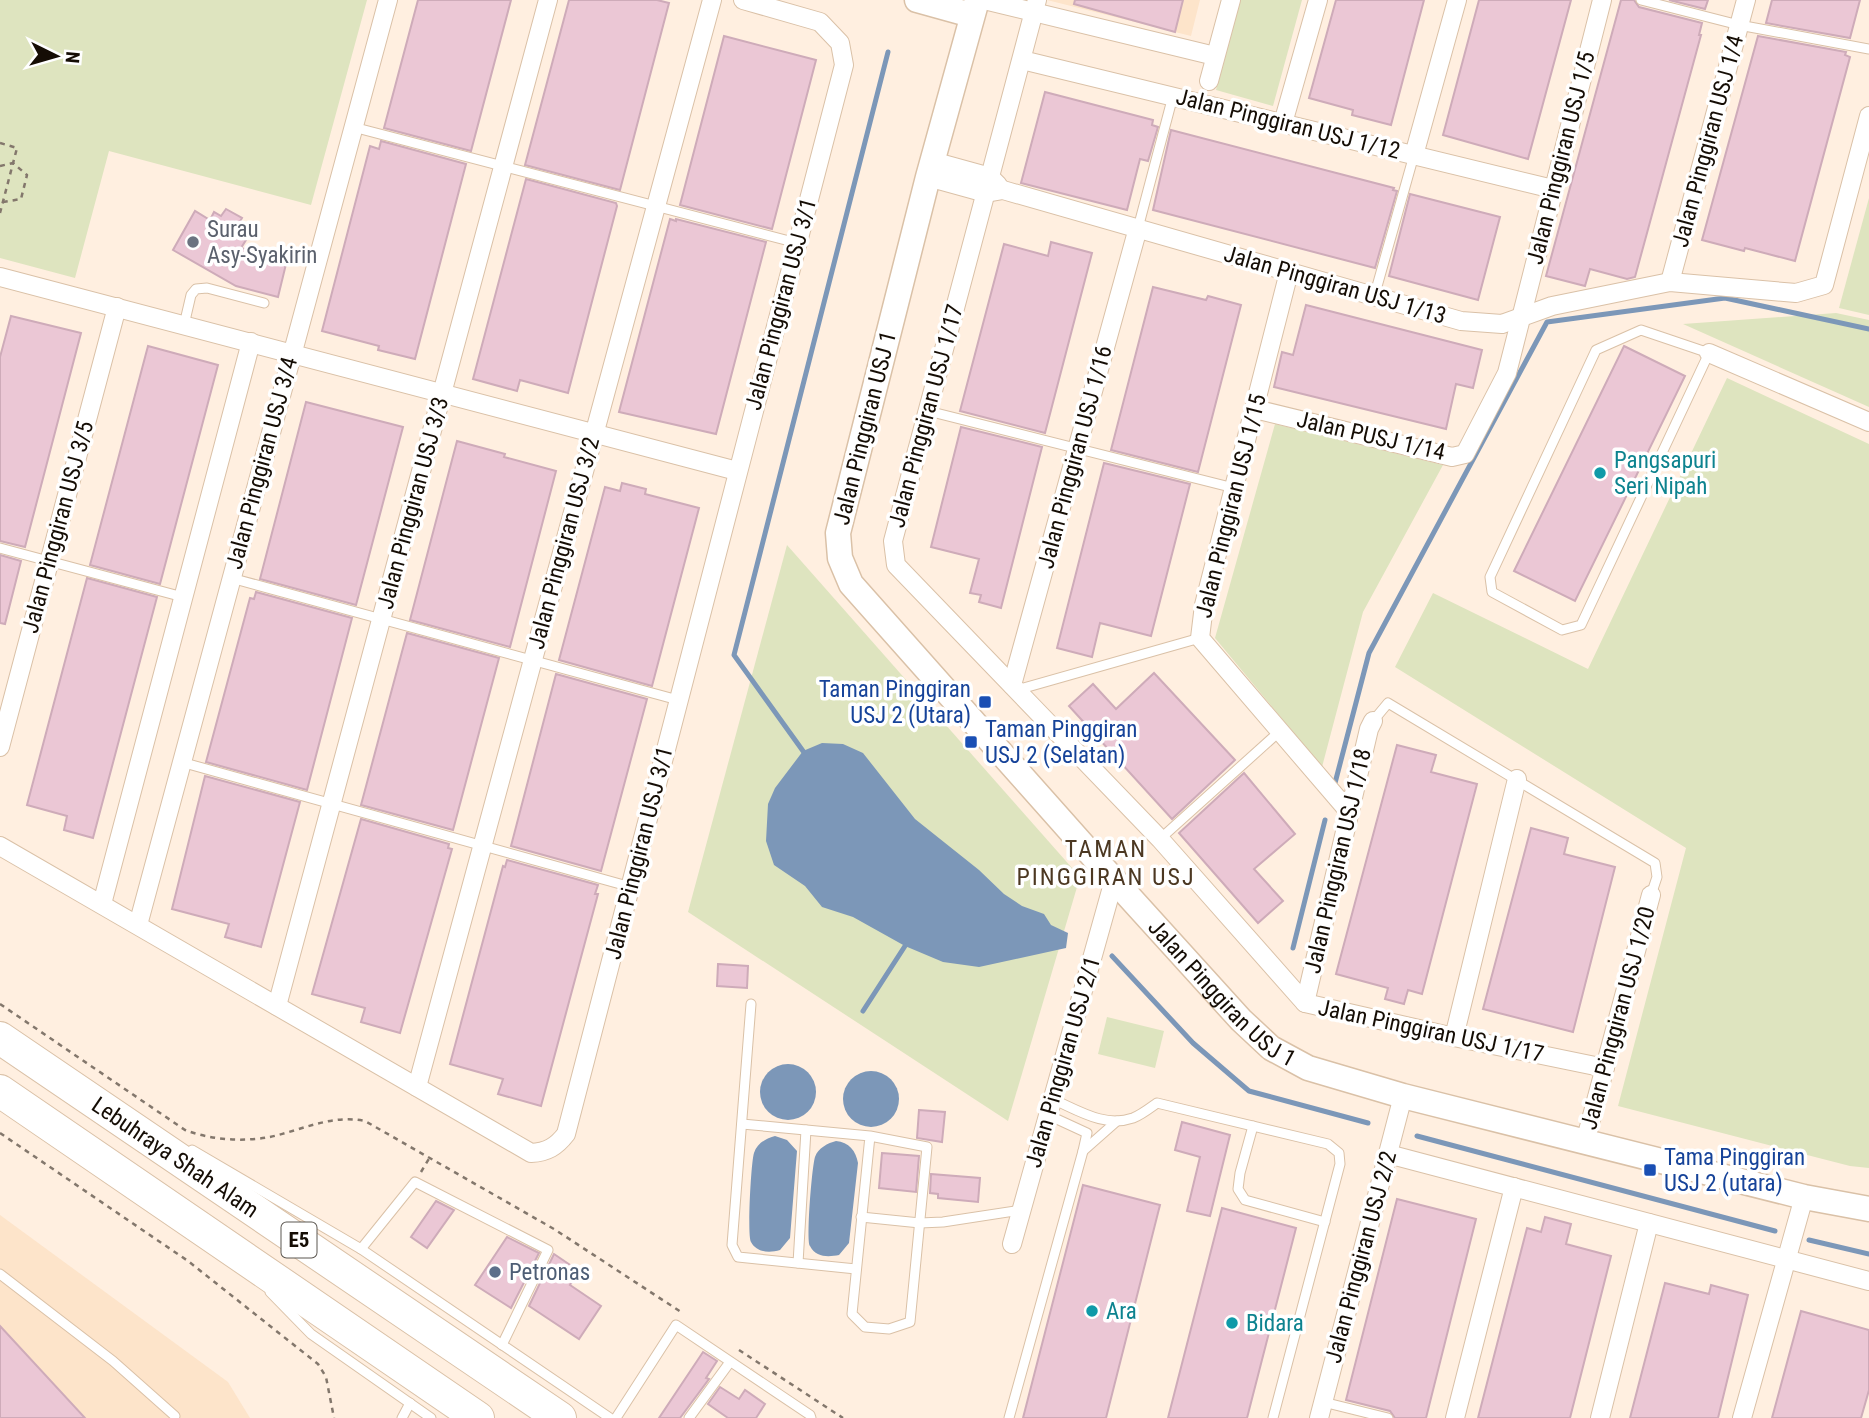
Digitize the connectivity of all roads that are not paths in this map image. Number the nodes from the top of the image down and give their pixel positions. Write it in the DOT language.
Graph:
graph roads {
  1 [pos="388,0"];
  2 [pos="548,0"];
  3 [pos="712,0"];
  4 [pos="743,0"];
  5 [pos="917,0"];
  6 [pos="1231,0"];
  7 [pos="1318,0"];
  8 [pos="1457,0"];
  9 [pos="1602,0"];
  10 [pos="1641,0"];
  11 [pos="1746,0"];
  12 [pos="977,5"];
  13 [pos="1036,6"];
  14 [pos="1739,24"];
  15 [pos="1869,49"];
  16 [pos="1215,56"];
  17 [pos="1022,60"];
  18 [pos="1209,81"];
  19 [pos="1173,96"];
  20 [pos="1869,116"];
  21 [pos="1283,123"];
  22 [pos="354,127"];
  23 [pos="1414,155"];
  24 [pos="503,167"];
  25 [pos="930,169"];
  26 [pos="993,187"];
  27 [pos="1553,189"];
  28 [pos="656,206"];
  29 [pos="1138,229"];
  30 [pos="797,243"];
  31 [pos="1289,272"];
  32 [pos="0,277"];
  33 [pos="1670,282"];
  34 [pos="1374,297"];
  35 [pos="264,303"];
  36 [pos="117,307"];
  37 [pos="1521,316"];
  38 [pos="184,325"];
  39 [pos="251,342"];
  40 [pos="1709,353"];
  41 [pos="292,354"];
  42 [pos="443,393"];
  43 [pos="1255,409"];
  44 [pos="928,411"];
  45 [pos="1869,422"];
  46 [pos="594,433"];
  47 [pos="1077,449"];
  48 [pos="737,471"];
  49 [pos="1234,488"];
  50 [pos="0,548"];
  51 [pos="49,561"];
  52 [pos="231,578"];
  53 [pos="183,597"];
  54 [pos="382,619"];
  55 [pos="1200,638"];
  56 [pos="532,660"];
  57 [pos="1014,688"];
  58 [pos="678,700"];
  59 [pos="1373,721"];
  60 [pos="1280,731"];
  61 [pos="0,747"];
  62 [pos="181,762"];
  63 [pos="1517,779"];
  64 [pos="333,803"];
  65 [pos="1350,813"];
  66 [pos="1160,838"];
  67 [pos="481,845"];
  68 [pos="0,846"];
  69 [pos="1114,880"];
  70 [pos="631,887"];
  71 [pos="1651,894"];
  72 [pos="102,904"];
  73 [pos="138,926"];
  74 [pos="1305,1003"];
  75 [pos="751,1004"];
  76 [pos="277,1006"];
  77 [pos="1454,1037"];
  78 [pos="0,1038"];
  79 [pos="38,1062"];
  80 [pos="1605,1068"];
  81 [pos="417,1087"];
  82 [pos="0,1091"];
  83 [pos="1403,1096"];
  84 [pos="1050,1107"];
  85 [pos="1117,1121"];
  86 [pos="143,1122"];
  87 [pos="742,1124"];
  88 [pos="1253,1126"];
  89 [pos="806,1130"];
  90 [pos="870,1136"];
  91 [pos="178,1142"];
  92 [pos="1585,1142"];
  93 [pos="1083,1151"];
  94 [pos="1388,1154"];
  95 [pos="1514,1187"];
  96 [pos="1804,1197"];
  97 [pos="1869,1209"];
  98 [pos="1021,1210"];
  99 [pos="861,1216"];
  100 [pos="1325,1222"];
  101 [pos="920,1223"];
  102 [pos="1649,1223"];
  103 [pos="221,1242"];
  104 [pos="1012,1244"];
  105 [pos="361,1249"];
  106 [pos="1787,1259"];
  107 [pos="798,1263"];
  108 [pos="856,1269"];
  109 [pos="0,1273"];
  110 [pos="257,1279"];
  111 [pos="1869,1281"];
  112 [pos="266,1288"];
  113 [pos="502,1345"];
  114 [pos="730,1362"];
  115 [pos="410,1403"];
  116 [pos="1321,1410"];
  117 [pos="177,1417"];
  118 [pos="402,1418"];
  119 [pos="431,1418"];
  120 [pos="478,1418"];
  121 [pos="560,1418"];
  122 [pos="610,1418"];
  123 [pos="617,1418"];
  124 [pos="689,1418"];
  125 [pos="811,1418"];
  126 [pos="1009,1418"];
  127 [pos="1273,1418"];
  128 [pos="1388,1418"];
  129 [pos="1455,1418"];
  130 [pos="1600,1418"];
  131 [pos="1742,1418"];
  1 -- 22 [label="street, Jalan Pinggiran USJ 3/4"];
  2 -- 24 [label="street, Jalan Pinggiran USJ 3/3"];
  3 -- 28 [label="street, Jalan Pinggiran USJ 3/2"];
  4 -- 30 [label="street, Jalan Pinggiran USJ 3/1"];
  5 -- 12 [label="street"];
  6 -- 16 [label="street"];
  7 -- 21 [label="street"];
  8 -- 23 [label="street"];
  9 -- 27 [label="street, Jalan Pinggiran USJ 1/5"];
  10 -- 14 [label="lane"];
  11 -- 14 [label="street, Jalan Pinggiran USJ 1/4"];
  12 -- 13 [label="street"];
  12 -- 25 [label="street, Jalan Pinggiran USJ 1"];
  13 -- 16 [label="street"];
  13 -- 17 [label="street, Jalan Pinggiran USJ 1/17"];
  14 -- 15 [label="lane"];
  14 -- 33 [label="street, Jalan Pinggiran USJ 1/4"];
  16 -- 18 [label="street"];
  17 -- 19 [label="street, Jalan Pinggiran USJ 1/12"];
  17 -- 26 [label="street, Jalan Pinggiran USJ 1/17"];
  19 -- 21 [label="street, Jalan Pinggiran USJ 1/12"];
  19 -- 29 [label="lane"];
  20 -- 33 [label="street, Jalan Pinggiran USJ 1/13"];
  21 -- 23 [label="street, Jalan Pinggiran USJ 1/12"];
  22 -- 24 [label="lane"];
  22 -- 41 [label="street, Jalan Pinggiran USJ 3/4"];
  23 -- 27 [label="street, Jalan Pinggiran USJ 1/12"];
  23 -- 34 [label="lane"];
  24 -- 28 [label="lane"];
  24 -- 42 [label="street, Jalan Pinggiran USJ 3/3"];
  25 -- 26 [label="street, Jalan Pinggiran USJ 1/13"];
  25 -- 69 [label="street, Jalan Pinggiran USJ 1"];
  26 -- 29 [label="street, Jalan Pinggiran USJ 1/13"];
  26 -- 44 [label="street, Jalan Pinggiran USJ 1/17"];
  27 -- 37 [label="street, Jalan Pinggiran USJ 1/5"];
  28 -- 30 [label="lane"];
  28 -- 46 [label="street, Jalan Pinggiran USJ 3/2"];
  29 -- 31 [label="street, Jalan Pinggiran USJ 1/13"];
  29 -- 47 [label="street, Jalan Pinggiran USJ 1/16"];
  30 -- 48 [label="street, Jalan Pinggiran USJ 3/1"];
  31 -- 34 [label="street, Jalan Pinggiran USJ 1/13"];
  31 -- 43 [label="street, Jalan Pinggiran USJ 1/15"];
  32 -- 36 [label="street"];
  33 -- 37 [label="street, Jalan Pinggiran USJ 1/13"];
  34 -- 37 [label="street, Jalan Pinggiran USJ 1/13"];
  35 -- 38 [label="lane"];
  36 -- 38 [label="street"];
  36 -- 51 [label="street, Jalan Pinggiran USJ 3/5"];
  37 -- 43 [label="street, Jalan PUSJ 1/14"];
  38 -- 39 [label="street"];
  39 -- 41 [label="street"];
  39 -- 53 [label="street, Jalan Pinggiran USJ 3/4"];
  40 -- 40 [label="lane"];
  40 -- 45 [label="street"];
  41 -- 42 [label="street"];
  41 -- 52 [label="street, Jalan Pinggiran USJ 3/4"];
  42 -- 46 [label="street"];
  42 -- 54 [label="street, Jalan Pinggiran USJ 3/3"];
  43 -- 49 [label="street, Jalan Pinggiran USJ 1/15"];
  44 -- 47 [label="lane"];
  44 -- 57 [label="street, Jalan Pinggiran USJ 1/17"];
  46 -- 48 [label="street"];
  46 -- 56 [label="street, Jalan Pinggiran USJ 3/2"];
  47 -- 49 [label="lane"];
  47 -- 57 [label="street, Jalan Pinggiran USJ 1/16"];
  48 -- 58 [label="street, Jalan Pinggiran USJ 3/1"];
  49 -- 55 [label="street, Jalan Pinggiran USJ 1/15"];
  50 -- 51 [label="lane"];
  51 -- 53 [label="lane"];
  51 -- 61 [label="street, Jalan Pinggiran USJ 3/5"];
  52 -- 54 [label="lane"];
  52 -- 62 [label="street, Jalan Pinggiran USJ 3/4"];
  53 -- 72 [label="street, Jalan Pinggiran USJ 3/4"];
  54 -- 56 [label="lane"];
  54 -- 64 [label="street, Jalan Pinggiran USJ 3/3"];
  55 -- 57 [label="lane"];
  55 -- 60 [label="street, Jalan Pinggiran USJ 1/15"];
  56 -- 58 [label="lane"];
  56 -- 67 [label="street, Jalan Pinggiran USJ 3/2"];
  57 -- 66 [label="street, Jalan Pinggiran USJ 1/17"];
  58 -- 70 [label="street, Jalan Pinggiran USJ 3/1"];
  59 -- 63 [label="lane"];
  59 -- 65 [label="street, Jalan Pinggiran USJ 1/18"];
  60 -- 65 [label="street, Jalan Pinggiran USJ 1/15"];
  60 -- 66 [label="lane"];
  62 -- 64 [label="lane"];
  62 -- 73 [label="street, Jalan Pinggiran USJ 3/4"];
  63 -- 71 [label="lane"];
  63 -- 77 [label="street"];
  64 -- 67 [label="lane"];
  64 -- 76 [label="street, Jalan Pinggiran USJ 3/3"];
  65 -- 74 [label="street, Jalan Pinggiran USJ 1/18"];
  66 -- 74 [label="street, Jalan Pinggiran USJ 1/17"];
  67 -- 70 [label="lane"];
  67 -- 81 [label="street, Jalan Pinggiran USJ 3/2"];
  68 -- 72 [label="street, Jalan Pinggiran USJ 3/1"];
  69 -- 83 [label="street, Jalan Pinggiran USJ 1"];
  69 -- 84 [label="street, Jalan Pinggiran USJ 2/1"];
  70 -- 81 [label="street, Jalan Pinggiran USJ 3/1"];
  71 -- 80 [label="street, Jalan Pinggiran USJ 1/20"];
  72 -- 73 [label="street, Jalan Pinggiran USJ 3/1"];
  73 -- 76 [label="street, Jalan Pinggiran USJ 3/1"];
  74 -- 77 [label="street, Jalan Pinggiran USJ 1/17"];
  75 -- 87 [label="lane"];
  76 -- 81 [label="street, Jalan Pinggiran USJ 3/1"];
  77 -- 80 [label="street, Jalan Pinggiran USJ 1/17"];
  78 -- 79 [label="highway, Lebuhraya Shah Alam / E5"];
  79 -- 86 [label="lane"];
  79 -- 121 [label="highway, Lebuhraya Shah Alam / E5"];
  80 -- 92 [label="street, Jalan Pinggiran USJ 1/20"];
  82 -- 103 [label="highway, Lebuhraya Shah Alam / E5"];
  83 -- 92 [label="street, Jalan Pinggiran USJ 1"];
  83 -- 94 [label="street, Jalan Pinggiran USJ 2/2"];
  84 -- 85 [label="lane"];
  84 -- 93 [label="lane"];
  84 -- 98 [label="street, Jalan Pinggiran USJ 2/1"];
  85 -- 88 [label="lane"];
  85 -- 93 [label="lane"];
  87 -- 89 [label="lane"];
  87 -- 107 [label="lane"];
  88 -- 100 [label="lane"];
  88 -- 100 [label="lane"];
  89 -- 90 [label="lane"];
  89 -- 107 [label="lane"];
  90 -- 99 [label="lane"];
  90 -- 101 [label="lane"];
  91 -- 105 [label="lane"];
  92 -- 96 [label="street, Jalan Pinggiran USJ 1"];
  93 -- 126 [label="lane"];
  94 -- 95 [label="street"];
  94 -- 116 [label="street, Jalan Pinggiran USJ 2/2"];
  95 -- 102 [label="street"];
  95 -- 129 [label="street"];
  96 -- 97 [label="street, Jalan Pinggiran USJ 1"];
  96 -- 106 [label="street"];
  98 -- 101 [label="lane"];
  98 -- 104 [label="street, Jalan Pinggiran USJ 2/1"];
  99 -- 101 [label="lane"];
  99 -- 108 [label="lane"];
  100 -- 127 [label="lane"];
  101 -- 108 [label="lane"];
  102 -- 106 [label="street"];
  102 -- 130 [label="street"];
  103 -- 110 [label="lane"];
  103 -- 120 [label="highway, Lebuhraya Shah Alam / E5"];
  105 -- 113 [label="lane"];
  105 -- 113 [label="lane"];
  106 -- 111 [label="street"];
  106 -- 131 [label="street"];
  107 -- 108 [label="lane"];
  109 -- 117 [label="lane"];
  112 -- 115 [label="lane"];
  113 -- 122 [label="lane"];
  114 -- 123 [label="lane"];
  114 -- 124 [label="lane"];
  114 -- 125 [label="lane"];
  115 -- 118 [label="lane"];
  115 -- 119 [label="lane"];
  116 -- 128 [label="lane"];
}
